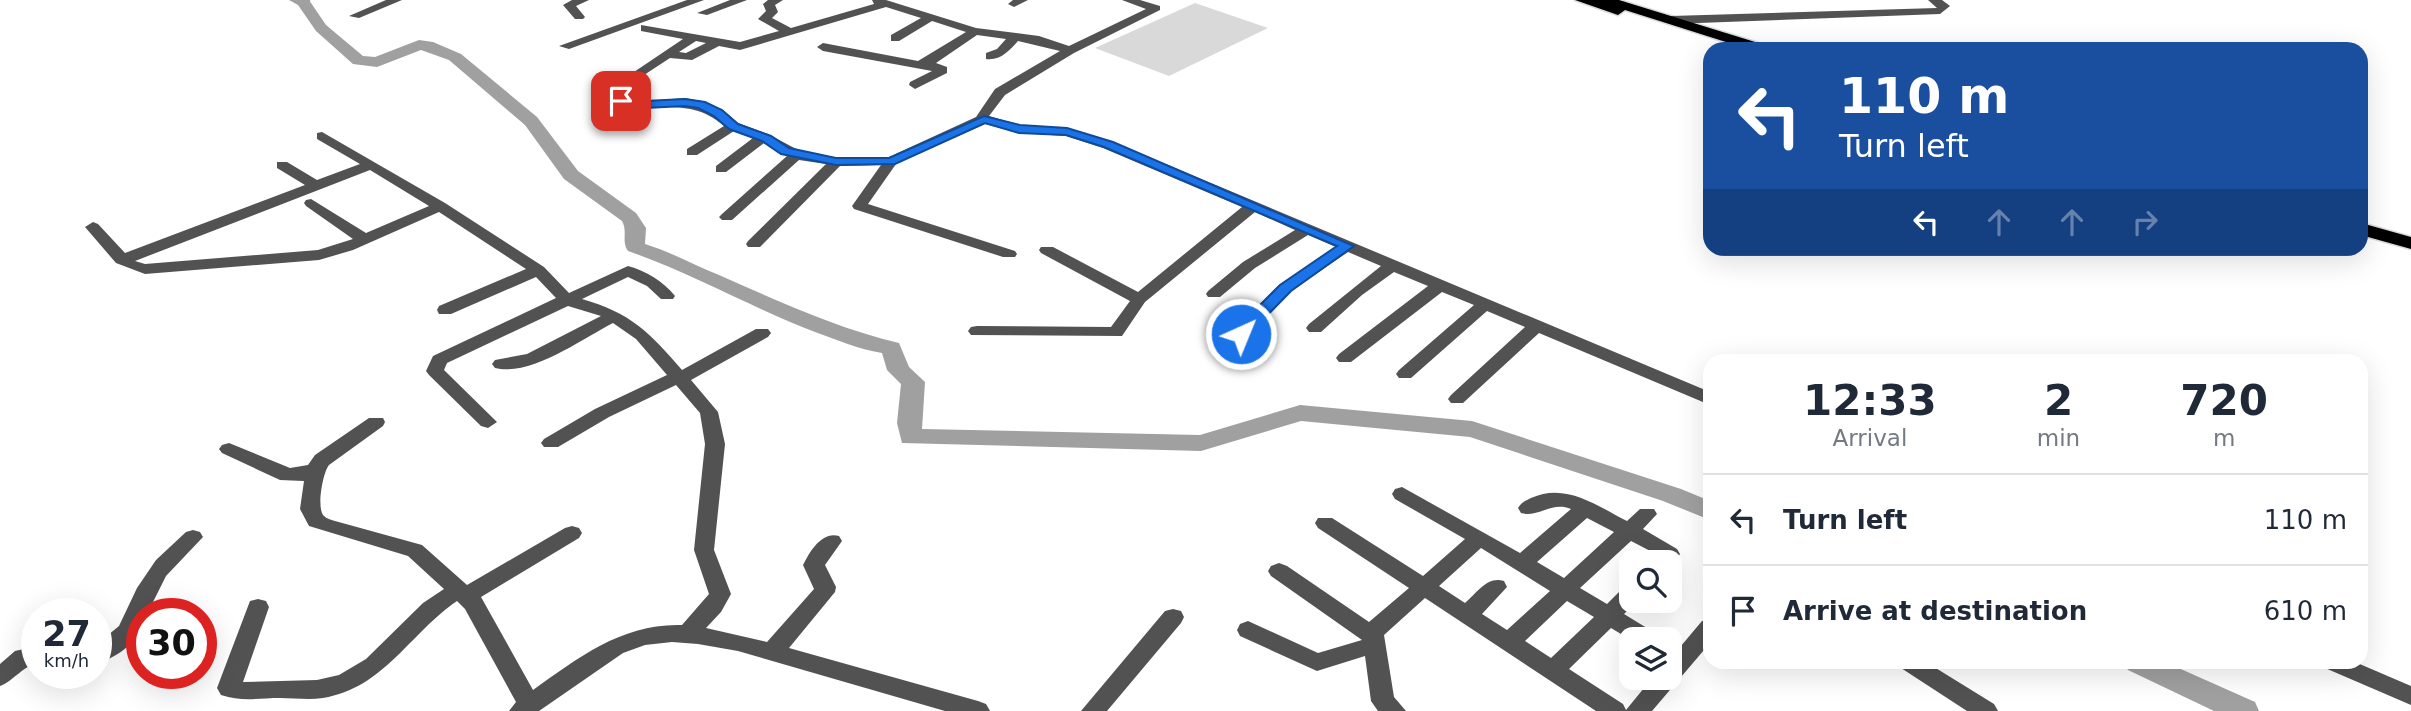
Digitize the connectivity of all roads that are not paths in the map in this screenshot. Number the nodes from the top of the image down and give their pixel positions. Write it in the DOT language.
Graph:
graph roads {
  1 [pos="396,0"];
  2 [pos="583,0"];
  3 [pos="697,0"];
  4 [pos="741,0"];
  5 [pos="777,0"];
  6 [pos="920,0"];
  7 [pos="1128,0"];
  8 [pos="1582,0"];
  9 [pos="1605,0"];
  10 [pos="1934,0"];
  11 [pos="886,4"];
  12 [pos="703,13"];
  13 [pos="355,16"];
  14 [pos="579,17"];
  15 [pos="929,18"];
  16 [pos="1671,20"];
  17 [pos="645,28"];
  18 [pos="975,31"];
  19 [pos="790,33"];
  20 [pos="1015,37"];
  21 [pos="693,38"];
  22 [pos="895,38"];
  23 [pos="1715,42"];
  24 [pos="1741,42"];
  25 [pos="715,43"];
  26 [pos="565,46"];
  27 [pos="823,47"];
  28 [pos="1070,50"];
  29 [pos="667,54"];
  30 [pos="990,56"];
  31 [pos="925,64"];
  32 [pos="640,72"];
  33 [pos="915,85"];
  34 [pos="621,101"];
  35 [pos="984,119"];
  36 [pos="733,126"];
  37 [pos="322,136"];
  38 [pos="763,137"];
  39 [pos="692,152"];
  40 [pos="796,155"];
  41 [pos="836,162"];
  42 [pos="891,162"];
  43 [pos="282,164"];
  44 [pos="371,165"];
  45 [pos="721,169"];
  46 [pos="316,186"];
  47 [pos="312,203"];
  48 [pos="440,206"];
  49 [pos="1253,206"];
  50 [pos="727,216"];
  51 [pos="2368,222"];
  52 [pos="93,227"];
  53 [pos="1307,229"];
  54 [pos="2368,231"];
  55 [pos="2411,234"];
  56 [pos="363,239"];
  57 [pos="2368,240"];
  58 [pos="2411,243"];
  59 [pos="754,244"];
  60 [pos="1347,246"];
  61 [pos="1047,250"];
  62 [pos="2411,252"];
  63 [pos="1009,254"];
  64 [pos="122,260"];
  65 [pos="1393,265"];
  66 [pos="538,270"];
  67 [pos="1439,286"];
  68 [pos="1214,294"];
  69 [pos="667,296"];
  70 [pos="1139,299"];
  71 [pos="567,300"];
  72 [pos="1485,304"];
  73 [pos="445,310"];
  74 [pos="614,316"];
  75 [pos="1537,326"];
  76 [pos="1315,328"];
  77 [pos="976,331"];
  78 [pos="762,332"];
  79 [pos="1241,334"];
  80 [pos="1345,358"];
  81 [pos="501,364"];
  82 [pos="1405,374"];
  83 [pos="679,378"];
  84 [pos="1703,395"];
  85 [pos="1457,399"];
  86 [pos="376,422"];
  87 [pos="488,422"];
  88 [pos="551,443"];
  89 [pos="229,449"];
  90 [pos="315,470"];
  91 [pos="1402,494"];
  92 [pos="1528,508"];
  93 [pos="1585,508"];
  94 [pos="1647,514"];
  95 [pos="1325,523"];
  96 [pos="1627,532"];
  97 [pos="572,533"];
  98 [pos="193,537"];
  99 [pos="1480,538"];
  100 [pos="832,541"];
  101 [pos="1666,550"];
  102 [pos="1522,563"];
  103 [pos="1279,571"];
  104 [pos="1496,587"];
  105 [pos="1425,588"];
  106 [pos="1565,589"];
  107 [pos="461,593"];
  108 [pos="1619,605"];
  109 [pos="258,607"];
  110 [pos="1467,615"];
  111 [pos="1608,615"];
  112 [pos="1173,617"];
  113 [pos="1628,627"];
  114 [pos="1248,630"];
  115 [pos="687,634"];
  116 [pos="1703,634"];
  117 [pos="1372,639"];
  118 [pos="1508,642"];
  119 [pos="112,647"];
  120 [pos="772,652"];
  121 [pos="1682,656"];
  122 [pos="21,659"];
  123 [pos="1920,669"];
  124 [pos="2349,669"];
  125 [pos="1553,671"];
  126 [pos="0,677"];
  127 [pos="1654,690"];
  128 [pos="2411,696"];
  129 [pos="526,708"];
  130 [pos="978,711"];
  131 [pos="1093,711"];
  132 [pos="1394,711"];
  133 [pos="1615,711"];
  134 [pos="1638,711"];
  135 [pos="1986,711"];
  1 -- 13 [label="street"];
  2 -- 14 [label="street"];
  3 -- 26 [label="street"];
  4 -- 12 [label="street"];
  5 -- 19 [label="street"];
  6 -- 11 [label="street"];
  7 -- 28 [label="street"];
  8 -- 23 [label="highway"];
  9 -- 16 [label="highway"];
  10 -- 16 [label="street"];
  11 -- 15 [label="street"];
  11 -- 19 [label="street"];
  15 -- 18 [label="street"];
  15 -- 22 [label="street"];
  16 -- 24 [label="highway"];
  17 -- 21 [label="street"];
  18 -- 20 [label="street"];
  18 -- 31 [label="street"];
  19 -- 25 [label="street"];
  20 -- 28 [label="street"];
  20 -- 30 [label="street"];
  21 -- 25 [label="street"];
  21 -- 29 [label="street"];
  25 -- 29 [label="street"];
  27 -- 31 [label="street"];
  28 -- 35 [label="street"];
  29 -- 32 [label="street"];
  31 -- 33 [label="street"];
  34 -- 36 [label="street"];
  35 -- 42 [label="street"];
  35 -- 49 [label="street"];
  36 -- 38 [label="street"];
  36 -- 39 [label="street"];
  37 -- 44 [label="street"];
  38 -- 40 [label="street"];
  38 -- 45 [label="street"];
  40 -- 41 [label="street"];
  40 -- 50 [label="street"];
  41 -- 42 [label="street"];
  41 -- 59 [label="street"];
  42 -- 63 [label="street"];
  43 -- 46 [label="street"];
  44 -- 46 [label="street"];
  44 -- 48 [label="street"];
  46 -- 64 [label="street"];
  47 -- 56 [label="street"];
  48 -- 56 [label="street"];
  48 -- 66 [label="street"];
  49 -- 53 [label="street"];
  49 -- 70 [label="street"];
  51 -- 55 [label="highway"];
  52 -- 64 [label="street"];
  53 -- 60 [label="street"];
  53 -- 68 [label="street"];
  54 -- 58 [label="highway"];
  56 -- 64 [label="street"];
  57 -- 62 [label="highway"];
  60 -- 65 [label="street"];
  60 -- 79 [label="street"];
  61 -- 70 [label="street"];
  65 -- 67 [label="street"];
  65 -- 76 [label="street"];
  66 -- 71 [label="street"];
  66 -- 73 [label="street"];
  67 -- 72 [label="street"];
  67 -- 80 [label="street"];
  69 -- 71 [label="street"];
  70 -- 77 [label="street"];
  71 -- 74 [label="street"];
  71 -- 87 [label="street"];
  72 -- 75 [label="street"];
  72 -- 82 [label="street"];
  74 -- 81 [label="street"];
  74 -- 83 [label="street"];
  75 -- 84 [label="street"];
  75 -- 85 [label="street"];
  78 -- 83 [label="street"];
  83 -- 88 [label="street"];
  83 -- 115 [label="street"];
  86 -- 90 [label="street"];
  89 -- 90 [label="street"];
  90 -- 107 [label="street"];
  91 -- 99 [label="street"];
  92 -- 93 [label="street"];
  93 -- 96 [label="street"];
  93 -- 102 [label="street"];
  94 -- 96 [label="street"];
  95 -- 105 [label="street"];
  96 -- 101 [label="street"];
  96 -- 106 [label="street"];
  97 -- 107 [label="street"];
  98 -- 119 [label="street"];
  99 -- 102 [label="street"];
  99 -- 105 [label="street"];
  100 -- 120 [label="street"];
  102 -- 106 [label="street"];
  103 -- 117 [label="street"];
  104 -- 110 [label="street"];
  105 -- 110 [label="street"];
  105 -- 117 [label="street"];
  106 -- 111 [label="street"];
  106 -- 118 [label="street"];
  107 -- 109 [label="street"];
  107 -- 129 [label="street"];
  108 -- 111 [label="street"];
  110 -- 118 [label="street"];
  111 -- 113 [label="street"];
  111 -- 125 [label="street"];
  112 -- 131 [label="street"];
  114 -- 117 [label="street"];
  115 -- 120 [label="street"];
  115 -- 129 [label="street"];
  116 -- 121 [label="street"];
  117 -- 132 [label="street"];
  118 -- 125 [label="street"];
  120 -- 130 [label="street"];
  122 -- 126 [label="street"];
  123 -- 135 [label="street"];
  124 -- 128 [label="street"];
  125 -- 133 [label="street"];
  127 -- 134 [label="street"];
}
